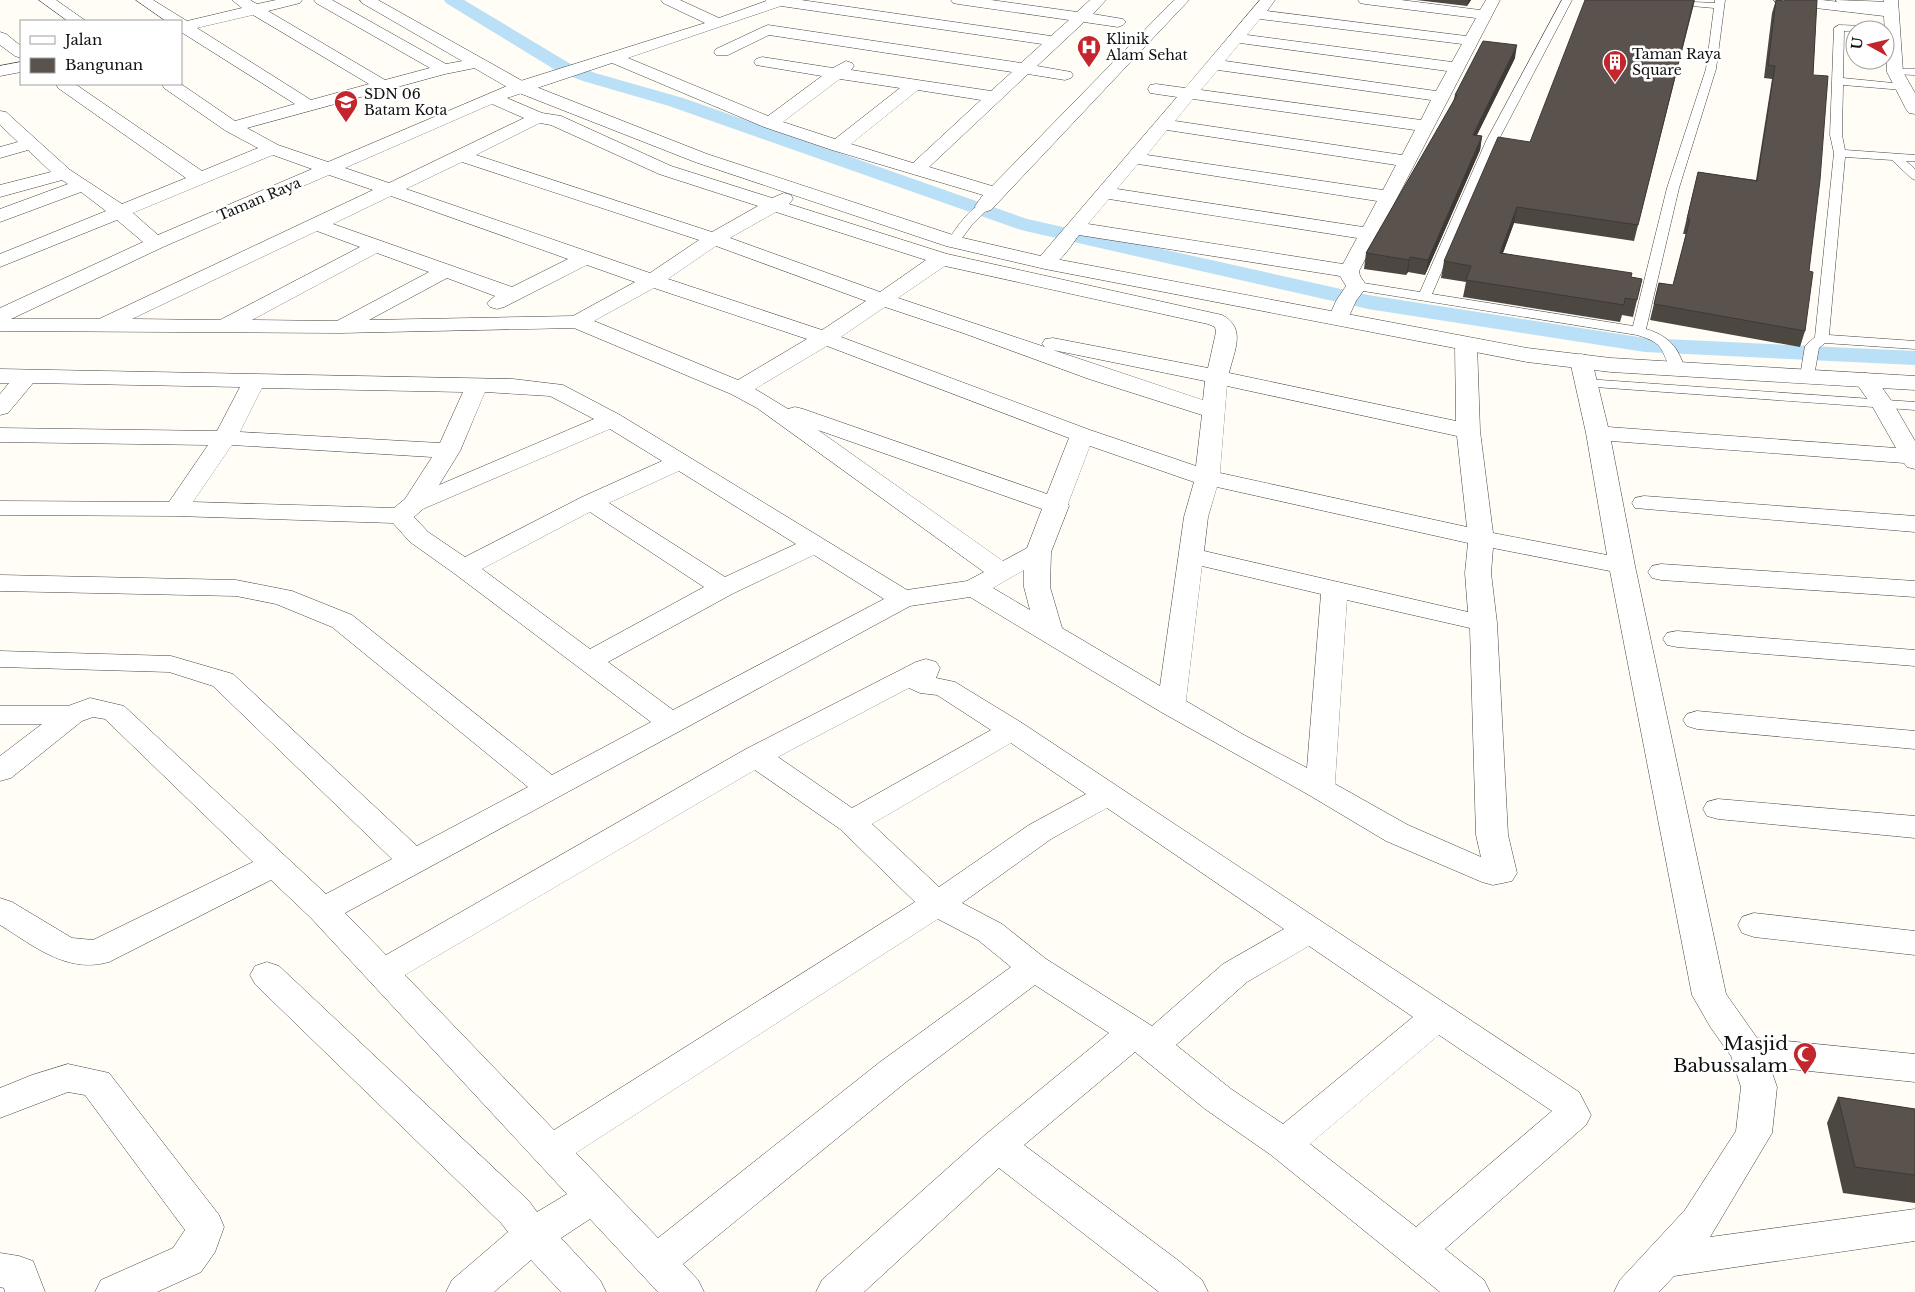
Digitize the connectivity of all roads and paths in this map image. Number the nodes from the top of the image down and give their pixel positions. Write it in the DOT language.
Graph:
graph roads {
  1 [pos="46,0"];
  2 [pos="143,0"];
  3 [pos="239,0"];
  4 [pos="295,0"];
  5 [pos="321,0"];
  6 [pos="367,0"];
  7 [pos="668,0"];
  8 [pos="1099,0"];
  9 [pos="1182,0"];
  10 [pos="1268,0"];
  11 [pos="1365,0"];
  12 [pos="1567,0"];
  13 [pos="1657,0"];
  14 [pos="1781,0"];
  15 [pos="1840,0"];
  16 [pos="778,1"];
  17 [pos="970,1"];
  18 [pos="1719,3"];
  19 [pos="1891,6"];
  20 [pos="1489,7"];
  21 [pos="255,10"];
  22 [pos="1257,14"];
  23 [pos="1081,17"];
  24 [pos="76,20"];
  25 [pos="173,20"];
  26 [pos="901,20"];
  27 [pos="1892,20"];
  28 [pos="1118,22"];
  29 [pos="718,23"];
  30 [pos="182,25"];
  31 [pos="936,25"];
  32 [pos="182,26"];
  33 [pos="1845,28"];
  34 [pos="0,36"];
  35 [pos="1236,38"];
  36 [pos="670,40"];
  37 [pos="1472,40"];
  38 [pos="1055,41"];
  39 [pos="1895,42"];
  40 [pos="870,46"];
  41 [pos="20,52"];
  42 [pos="722,52"];
  43 [pos="611,57"];
  44 [pos="762,62"];
  45 [pos="479,63"];
  46 [pos="1213,64"];
  47 [pos="20,67"];
  48 [pos="1457,68"];
  49 [pos="444,69"];
  50 [pos="1026,69"];
  51 [pos="0,71"];
  52 [pos="1915,72"];
  53 [pos="836,73"];
  54 [pos="1065,74"];
  55 [pos="1838,80"];
  56 [pos="65,85"];
  57 [pos="171,85"];
  58 [pos="914,85"];
  59 [pos="384,86"];
  60 [pos="1906,86"];
  61 [pos="520,87"];
  62 [pos="1156,89"];
  63 [pos="812,93"];
  64 [pos="1189,94"];
  65 [pos="995,97"];
  66 [pos="1442,97"];
  67 [pos="492,98"];
  68 [pos="309,106"];
  69 [pos="1915,109"];
  70 [pos="538,118"];
  71 [pos="1,119"];
  72 [pos="770,123"];
  73 [pos="1162,124"];
  74 [pos="1426,126"];
  75 [pos="232,127"];
  76 [pos="30,144"];
  77 [pos="486,144"];
  78 [pos="838,146"];
  79 [pos="272,149"];
  80 [pos="0,153"];
  81 [pos="1840,153"];
  82 [pos="461,156"];
  83 [pos="1896,157"];
  84 [pos="1134,158"];
  85 [pos="1915,158"];
  86 [pos="1408,161"];
  87 [pos="328,169"];
  88 [pos="917,170"];
  89 [pos="64,174"];
  90 [pos="1915,176"];
  91 [pos="199,178"];
  92 [pos="83,184"];
  93 [pos="0,191"];
  94 [pos="390,191"];
  95 [pos="799,192"];
  96 [pos="995,193"];
  97 [pos="1104,193"];
  98 [pos="578,195"];
  99 [pos="1389,197"];
  100 [pos="774,205"];
  101 [pos="983,207"];
  102 [pos="120,212"];
  103 [pos="0,216"];
  104 [pos="315,224"];
  105 [pos="1071,232"];
  106 [pos="1369,234"];
  107 [pos="714,239"];
  108 [pos="156,243"];
  109 [pos="376,246"];
  110 [pos="948,251"];
  111 [pos="585,258"];
  112 [pos="0,261"];
  113 [pos="1045,263"];
  114 [pos="446,271"];
  115 [pos="652,281"];
  116 [pos="1348,294"];
  117 [pos="513,295"];
  118 [pos="1424,297"];
  119 [pos="881,299"];
  120 [pos="0,316"];
  121 [pos="577,322"];
  122 [pos="459,324"];
  123 [pos="0,326"];
  124 [pos="102,326"];
  125 [pos="340,327"];
  126 [pos="222,328"];
  127 [pos="971,328"];
  128 [pos="1639,331"];
  129 [pos="825,338"];
  130 [pos="1817,343"];
  131 [pos="1466,344"];
  132 [pos="1915,344"];
  133 [pos="1581,361"];
  134 [pos="1675,361"];
  135 [pos="1808,369"];
  136 [pos="0,376"];
  137 [pos="27,376"];
  138 [pos="1217,377"];
  139 [pos="255,380"];
  140 [pos="1865,380"];
  141 [pos="1586,383"];
  142 [pos="1915,383"];
  143 [pos="476,387"];
  144 [pos="739,389"];
  145 [pos="765,403"];
  146 [pos="1882,403"];
  147 [pos="1915,406"];
  148 [pos="0,408"];
  149 [pos="1213,411"];
  150 [pos="612,420"];
  151 [pos="1468,431"];
  152 [pos="1598,433"];
  153 [pos="0,435"];
  154 [pos="1082,436"];
  155 [pos="225,438"];
  156 [pos="448,451"];
  157 [pos="1914,458"];
  158 [pos="680,462"];
  159 [pos="1207,478"];
  160 [pos="591,502"];
  161 [pos="1644,503"];
  162 [pos="1057,506"];
  163 [pos="0,508"];
  164 [pos="176,509"];
  165 [pos="407,510"];
  166 [pos="1915,524"];
  167 [pos="1481,538"];
  168 [pos="815,545"];
  169 [pos="1038,552"];
  170 [pos="1191,556"];
  171 [pos="1622,566"];
  172 [pos="464,568"];
  173 [pos="1661,572"];
  174 [pos="1003,573"];
  175 [pos="0,583"];
  176 [pos="723,588"];
  177 [pos="974,588"];
  178 [pos="1335,588"];
  179 [pos="1915,589"];
  180 [pos="903,599"];
  181 [pos="1483,624"];
  182 [pos="1049,631"];
  183 [pos="1677,639"];
  184 [pos="1915,658"];
  185 [pos="0,659"];
  186 [pos="588,662"];
  187 [pos="1171,706"];
  188 [pos="0,715"];
  189 [pos="72,715"];
  190 [pos="1697,720"];
  191 [pos="671,723"];
  192 [pos="1012,730"];
  193 [pos="1915,740"];
  194 [pos="756,756"];
  195 [pos="0,771"];
  196 [pos="549,788"];
  197 [pos="1320,788"];
  198 [pos="1107,795"];
  199 [pos="1718,809"];
  200 [pos="851,822"];
  201 [pos="1915,827"];
  202 [pos="413,861"];
  203 [pos="276,864"];
  204 [pos="937,904"];
  205 [pos="323,910"];
  206 [pos="7,921"];
  207 [pos="1754,925"];
  208 [pos="1309,930"];
  209 [pos="1915,943"];
  210 [pos="1034,968"];
  211 [pos="382,972"];
  212 [pos="267,975"];
  213 [pos="1439,1015"];
  214 [pos="1144,1039"];
  215 [pos="1747,1051"];
  216 [pos="1915,1068"];
  217 [pos="0,1104"];
  218 [pos="1284,1144"];
  219 [pos="998,1146"];
  220 [pos="550,1151"];
  221 [pos="594,1197"];
  222 [pos="1915,1225"];
  223 [pos="532,1235"];
  224 [pos="1418,1249"];
  225 [pos="1665,1260"];
  226 [pos="656,1263"];
  227 [pos="0,1270"];
  228 [pos="25,1292"];
  229 [pos="115,1292"];
  230 [pos="466,1292"];
  231 [pos="586,1292"];
  232 [pos="684,1292"];
  233 [pos="836,1292"];
  234 [pos="1188,1292"];
  235 [pos="1470,1292"];
  236 [pos="1634,1292"];
  1 -- 24 [label="street"];
  2 -- 25 [label="street"];
  3 -- 21 [label="street"];
  4 -- 21 [label="street"];
  5 -- 49 [label="street"];
  6 -- 45 [label="street"];
  7 -- 29 [label="street"];
  8 -- 23 [label="street"];
  9 -- 96 [label="street"];
  10 -- 22 [label="street"];
  11 -- 20 [label="street"];
  12 -- 118 [label="lane"];
  13 -- 18 [label="lane"];
  14 -- 19 [label="street"];
  15 -- 19 [label="lane"];
  16 -- 26 [label="street"];
  16 -- 29 [label="street, Taman Raya"];
  17 -- 23 [label="street"];
  17 -- 31 [label="street"];
  18 -- 128 [label="lane"];
  19 -- 27 [label="street"];
  20 -- 37 [label="street"];
  21 -- 30 [label="street"];
  21 -- 59 [label="street"];
  22 -- 35 [label="street"];
  22 -- 37 [label="street"];
  23 -- 28 [label="street"];
  23 -- 38 [label="street"];
  26 -- 31 [label="street"];
  26 -- 40 [label="street"];
  29 -- 36 [label="street, Taman Raya"];
  31 -- 38 [label="street"];
  32 -- 68 [label="street"];
  33 -- 55 [label="lane"];
  34 -- 41 [label="street"];
  35 -- 46 [label="street"];
  35 -- 48 [label="street"];
  36 -- 42 [label="street"];
  36 -- 43 [label="street, Taman Raya"];
  37 -- 48 [label="street"];
  38 -- 50 [label="street"];
  39 -- 60 [label="street"];
  40 -- 42 [label="street"];
  40 -- 50 [label="street"];
  40 -- 53 [label="street"];
  42 -- 44 [label="street"];
  43 -- 61 [label="street, Taman Raya"];
  43 -- 72 [label="street"];
  44 -- 53 [label="street"];
  44 -- 63 [label="street"];
  45 -- 49 [label="street"];
  45 -- 61 [label="street"];
  46 -- 64 [label="street"];
  46 -- 66 [label="street"];
  47 -- 51 [label="street"];
  48 -- 66 [label="street"];
  49 -- 59 [label="street"];
  50 -- 54 [label="street"];
  50 -- 65 [label="street"];
  52 -- 60 [label="lane"];
  53 -- 58 [label="street"];
  53 -- 63 [label="street"];
  55 -- 60 [label="lane"];
  55 -- 81 [label="lane"];
  56 -- 91 [label="street"];
  57 -- 75 [label="street"];
  58 -- 65 [label="street"];
  58 -- 78 [label="street"];
  59 -- 68 [label="street"];
  60 -- 69 [label="street"];
  61 -- 67 [label="street, Taman Raya"];
  61 -- 95 [label="street"];
  62 -- 64 [label="street"];
  63 -- 72 [label="street"];
  64 -- 73 [label="street"];
  64 -- 74 [label="street"];
  65 -- 88 [label="street"];
  66 -- 74 [label="street"];
  67 -- 70 [label="street"];
  67 -- 87 [label="street, Taman Raya"];
  68 -- 75 [label="street"];
  70 -- 77 [label="street"];
  70 -- 100 [label="street"];
  71 -- 76 [label="street"];
  72 -- 78 [label="street"];
  73 -- 84 [label="street"];
  73 -- 86 [label="street"];
  74 -- 86 [label="street"];
  75 -- 79 [label="street"];
  76 -- 80 [label="street"];
  76 -- 89 [label="street"];
  77 -- 82 [label="street"];
  77 -- 98 [label="street"];
  78 -- 88 [label="street"];
  79 -- 87 [label="street"];
  79 -- 91 [label="street"];
  81 -- 83 [label="lane"];
  81 -- 130 [label="lane"];
  82 -- 94 [label="street"];
  82 -- 98 [label="street"];
  83 -- 85 [label="lane"];
  83 -- 90 [label="lane"];
  84 -- 97 [label="street"];
  84 -- 99 [label="street"];
  86 -- 99 [label="street"];
  87 -- 94 [label="street"];
  87 -- 108 [label="street, Taman Raya"];
  88 -- 96 [label="street"];
  89 -- 92 [label="street"];
  89 -- 93 [label="street"];
  91 -- 102 [label="street"];
  92 -- 102 [label="street"];
  92 -- 103 [label="street"];
  94 -- 104 [label="street"];
  94 -- 111 [label="street"];
  95 -- 100 [label="street"];
  95 -- 110 [label="street"];
  96 -- 101 [label="street"];
  97 -- 105 [label="street"];
  97 -- 106 [label="street"];
  98 -- 107 [label="street"];
  99 -- 106 [label="street"];
  100 -- 107 [label="street"];
  100 -- 110 [label="street"];
  101 -- 110 [label="lane"];
  102 -- 108 [label="street"];
  102 -- 112 [label="street"];
  104 -- 109 [label="street"];
  104 -- 124 [label="street"];
  105 -- 113 [label="street"];
  105 -- 116 [label="street"];
  106 -- 116 [label="street"];
  107 -- 115 [label="street"];
  107 -- 119 [label="street"];
  108 -- 120 [label="street, Taman Raya"];
  109 -- 114 [label="street"];
  109 -- 126 [label="street"];
  110 -- 113 [label="street"];
  110 -- 119 [label="street"];
  110 -- 138 [label="street"];
  111 -- 115 [label="street"];
  111 -- 117 [label="street"];
  113 -- 116 [label="street"];
  114 -- 117 [label="street"];
  114 -- 125 [label="street"];
  115 -- 121 [label="street"];
  115 -- 129 [label="street"];
  116 -- 118 [label="lane"];
  116 -- 131 [label="street"];
  117 -- 122 [label="street"];
  118 -- 128 [label="lane"];
  119 -- 127 [label="street"];
  119 -- 129 [label="street"];
  121 -- 122 [label="street"];
  121 -- 144 [label="street"];
  122 -- 125 [label="street"];
  123 -- 124 [label="street"];
  124 -- 126 [label="street"];
  125 -- 126 [label="street"];
  127 -- 138 [label="street"];
  127 -- 149 [label="street"];
  128 -- 134 [label="lane"];
  129 -- 144 [label="street"];
  129 -- 154 [label="street"];
  130 -- 132 [label="lane"];
  130 -- 135 [label="lane"];
  131 -- 133 [label="street"];
  131 -- 151 [label="street"];
  133 -- 134 [label="street"];
  133 -- 141 [label="street"];
  134 -- 135 [label="street"];
  135 -- 140 [label="street"];
  136 -- 137 [label="street"];
  137 -- 139 [label="street"];
  137 -- 148 [label="street"];
  138 -- 149 [label="street"];
  138 -- 151 [label="street"];
  139 -- 143 [label="street"];
  139 -- 155 [label="street"];
  140 -- 142 [label="street"];
  140 -- 146 [label="street"];
  141 -- 146 [label="lane"];
  141 -- 152 [label="street"];
  143 -- 150 [label="street"];
  143 -- 156 [label="street"];
  144 -- 145 [label="street"];
  145 -- 162 [label="street"];
  145 -- 174 [label="street"];
  146 -- 147 [label="lane"];
  146 -- 157 [label="street"];
  149 -- 159 [label="street"];
  150 -- 158 [label="street"];
  150 -- 165 [label="street"];
  151 -- 167 [label="street"];
  152 -- 157 [label="street"];
  152 -- 171 [label="street"];
  153 -- 155 [label="street"];
  154 -- 159 [label="street"];
  154 -- 162 [label="street"];
  155 -- 156 [label="street"];
  155 -- 164 [label="street"];
  156 -- 165 [label="street"];
  158 -- 160 [label="street"];
  158 -- 168 [label="street"];
  159 -- 167 [label="street"];
  159 -- 170 [label="street"];
  160 -- 172 [label="street"];
  160 -- 176 [label="street"];
  161 -- 166 [label="street"];
  162 -- 169 [label="street"];
  163 -- 164 [label="street"];
  164 -- 165 [label="street"];
  165 -- 172 [label="street"];
  167 -- 171 [label="street"];
  167 -- 181 [label="street"];
  168 -- 176 [label="street"];
  168 -- 180 [label="street"];
  169 -- 174 [label="street"];
  169 -- 182 [label="street"];
  170 -- 178 [label="street"];
  170 -- 187 [label="street"];
  171 -- 215 [label="street"];
  172 -- 186 [label="street"];
  173 -- 179 [label="street"];
  174 -- 177 [label="street"];
  175 -- 196 [label="street"];
  176 -- 186 [label="street"];
  177 -- 180 [label="street"];
  177 -- 182 [label="street"];
  178 -- 181 [label="street"];
  178 -- 197 [label="street"];
  180 -- 191 [label="street"];
  181 -- 197 [label="street"];
  182 -- 187 [label="street"];
  183 -- 184 [label="street"];
  185 -- 202 [label="street"];
  186 -- 191 [label="street"];
  187 -- 197 [label="street"];
  188 -- 189 [label="street"];
  189 -- 195 [label="street"];
  189 -- 203 [label="street"];
  190 -- 193 [label="street"];
  191 -- 196 [label="street"];
  192 -- 194 [label="street"];
  192 -- 198 [label="street"];
  192 -- 200 [label="street"];
  194 -- 200 [label="street"];
  194 -- 211 [label="street"];
  196 -- 202 [label="street"];
  198 -- 204 [label="street"];
  198 -- 208 [label="street"];
  199 -- 201 [label="street"];
  200 -- 204 [label="street"];
  202 -- 205 [label="street"];
  203 -- 205 [label="street"];
  203 -- 206 [label="street"];
  204 -- 210 [label="street"];
  204 -- 220 [label="street"];
  205 -- 211 [label="street"];
  207 -- 209 [label="street"];
  208 -- 213 [label="street"];
  208 -- 214 [label="street"];
  210 -- 214 [label="street"];
  210 -- 226 [label="street"];
  211 -- 220 [label="street"];
  212 -- 223 [label="street"];
  213 -- 218 [label="street"];
  213 -- 224 [label="street"];
  214 -- 218 [label="street"];
  214 -- 219 [label="street"];
  215 -- 216 [label="street"];
  215 -- 225 [label="street"];
  217 -- 229 [label="street"];
  218 -- 224 [label="street"];
  219 -- 233 [label="street"];
  219 -- 234 [label="street"];
  220 -- 221 [label="street"];
  221 -- 223 [label="street"];
  221 -- 226 [label="street"];
  222 -- 225 [label="street"];
  223 -- 230 [label="street"];
  223 -- 231 [label="street"];
  224 -- 235 [label="street"];
  225 -- 236 [label="street"];
  226 -- 232 [label="street"];
  227 -- 228 [label="street"];
}
